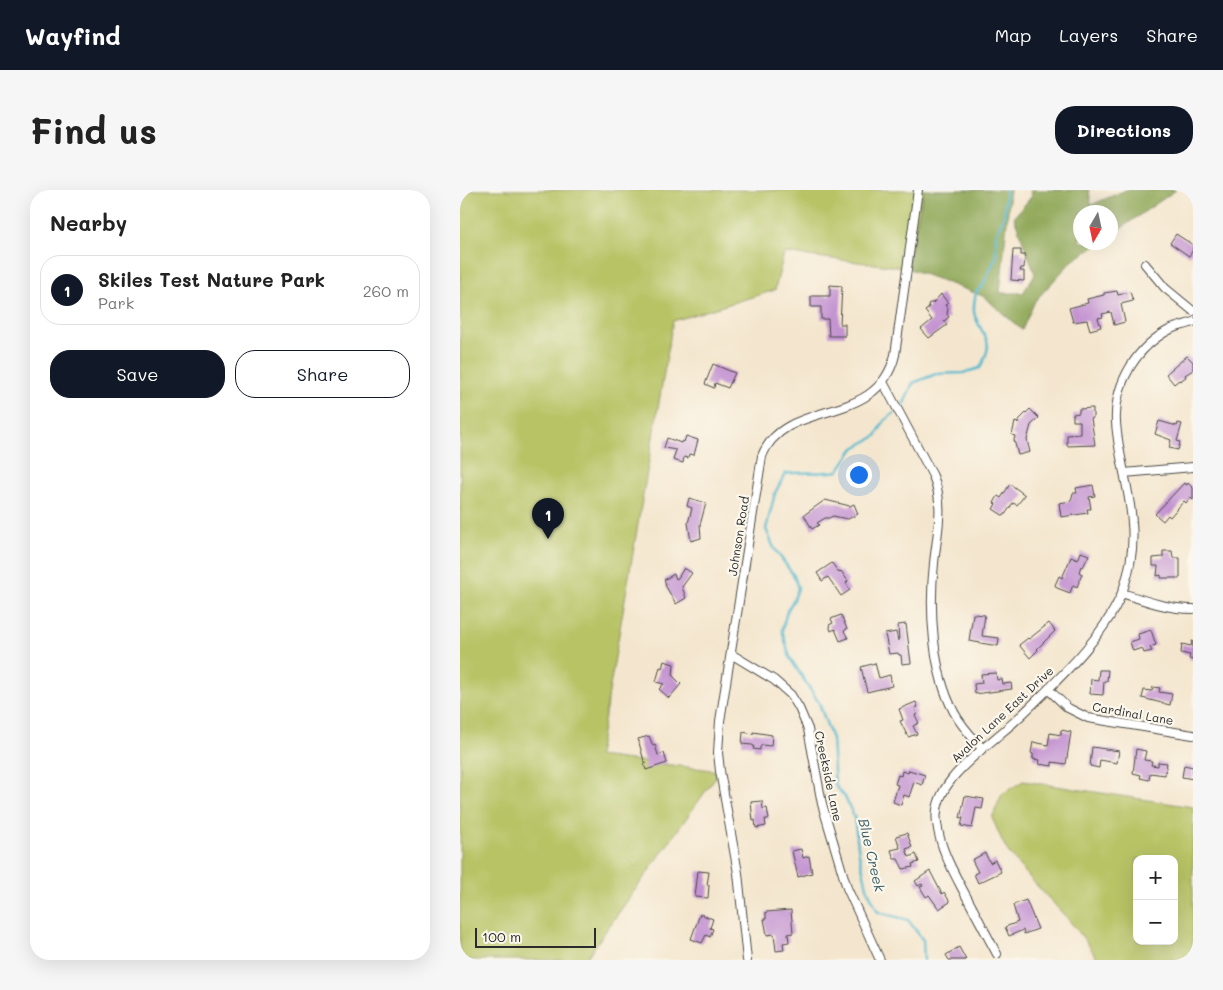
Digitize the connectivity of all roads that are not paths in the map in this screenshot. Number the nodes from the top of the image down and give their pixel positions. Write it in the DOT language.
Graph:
graph roads {
  1 [pos="918,190"];
  2 [pos="1145,264"];
  3 [pos="1193,311"];
  4 [pos="1193,322"];
  5 [pos="883,382"];
  6 [pos="1193,467"];
  7 [pos="1124,473"];
  8 [pos="1122,593"];
  9 [pos="1193,609"];
  10 [pos="731,654"];
  11 [pos="1048,689"];
  12 [pos="1193,735"];
  13 [pos="982,748"];
  14 [pos="997,954"];
  15 [pos="746,960"];
  16 [pos="880,960"];
  1 -- 5 [label="street, Johnson Road"];
  2 -- 3 [label="street"];
  4 -- 7 [label="street, Avalon Lane East Drive"];
  5 -- 10 [label="street, Johnson Road"];
  5 -- 13 [label="street"];
  6 -- 7 [label="street"];
  7 -- 8 [label="street, Avalon Lane East Drive"];
  8 -- 9 [label="street"];
  8 -- 11 [label="street, Avalon Lane East Drive"];
  10 -- 15 [label="street, Johnson Road"];
  10 -- 16 [label="street, Creekside Lane"];
  11 -- 12 [label="street, Cardinal Lane"];
  11 -- 13 [label="street, Avalon Lane East Drive"];
  13 -- 14 [label="street, Avalon Lane East Drive"];
}
